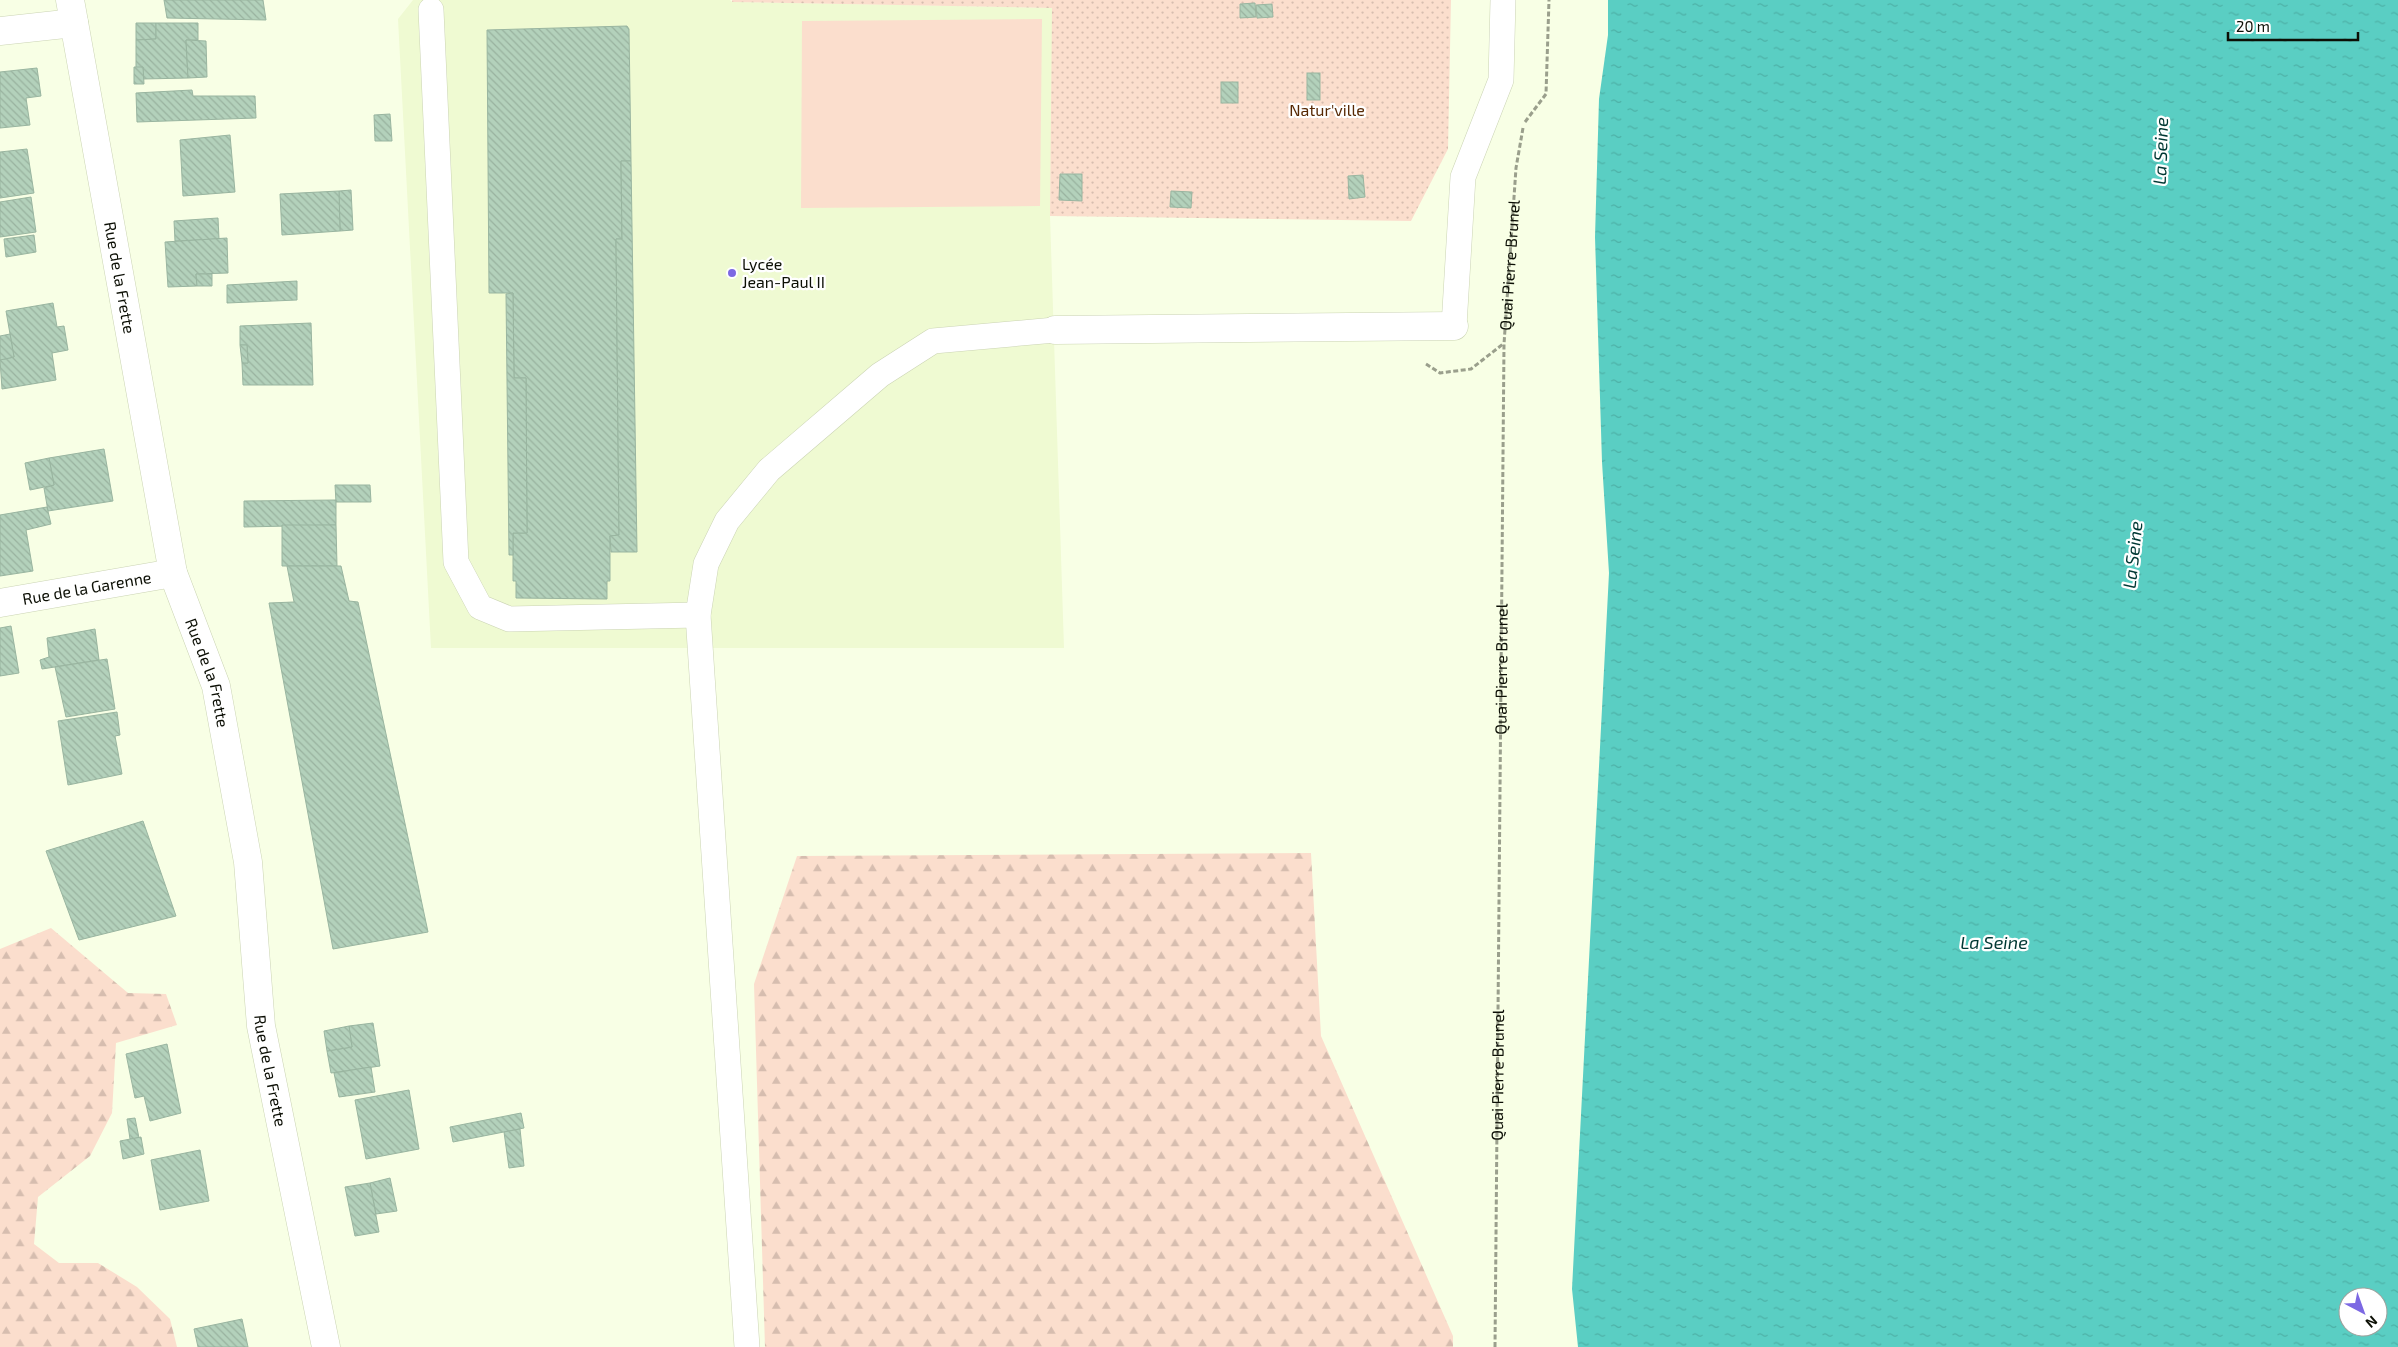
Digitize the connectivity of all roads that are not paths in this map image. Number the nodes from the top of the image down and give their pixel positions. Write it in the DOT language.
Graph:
graph roads {
  1 [pos="1503,0"];
  2 [pos="431,10"];
  3 [pos="72,12"];
  4 [pos="0,31"];
  5 [pos="1454,326"];
  6 [pos="1055,330"];
  7 [pos="173,573"];
  8 [pos="0,603"];
  9 [pos="698,615"];
  10 [pos="326,1347"];
  11 [pos="747,1347"];
  1 -- 5 [label="lane"];
  2 -- 9 [label="lane"];
  3 -- 4 [label="street"];
  3 -- 7 [label="street, Rue de la Frette"];
  5 -- 6 [label="street"];
  6 -- 9 [label="lane"];
  7 -- 8 [label="street, Rue de la Garenne"];
  7 -- 10 [label="street, Rue de la Frette"];
  9 -- 11 [label="lane"];
}
